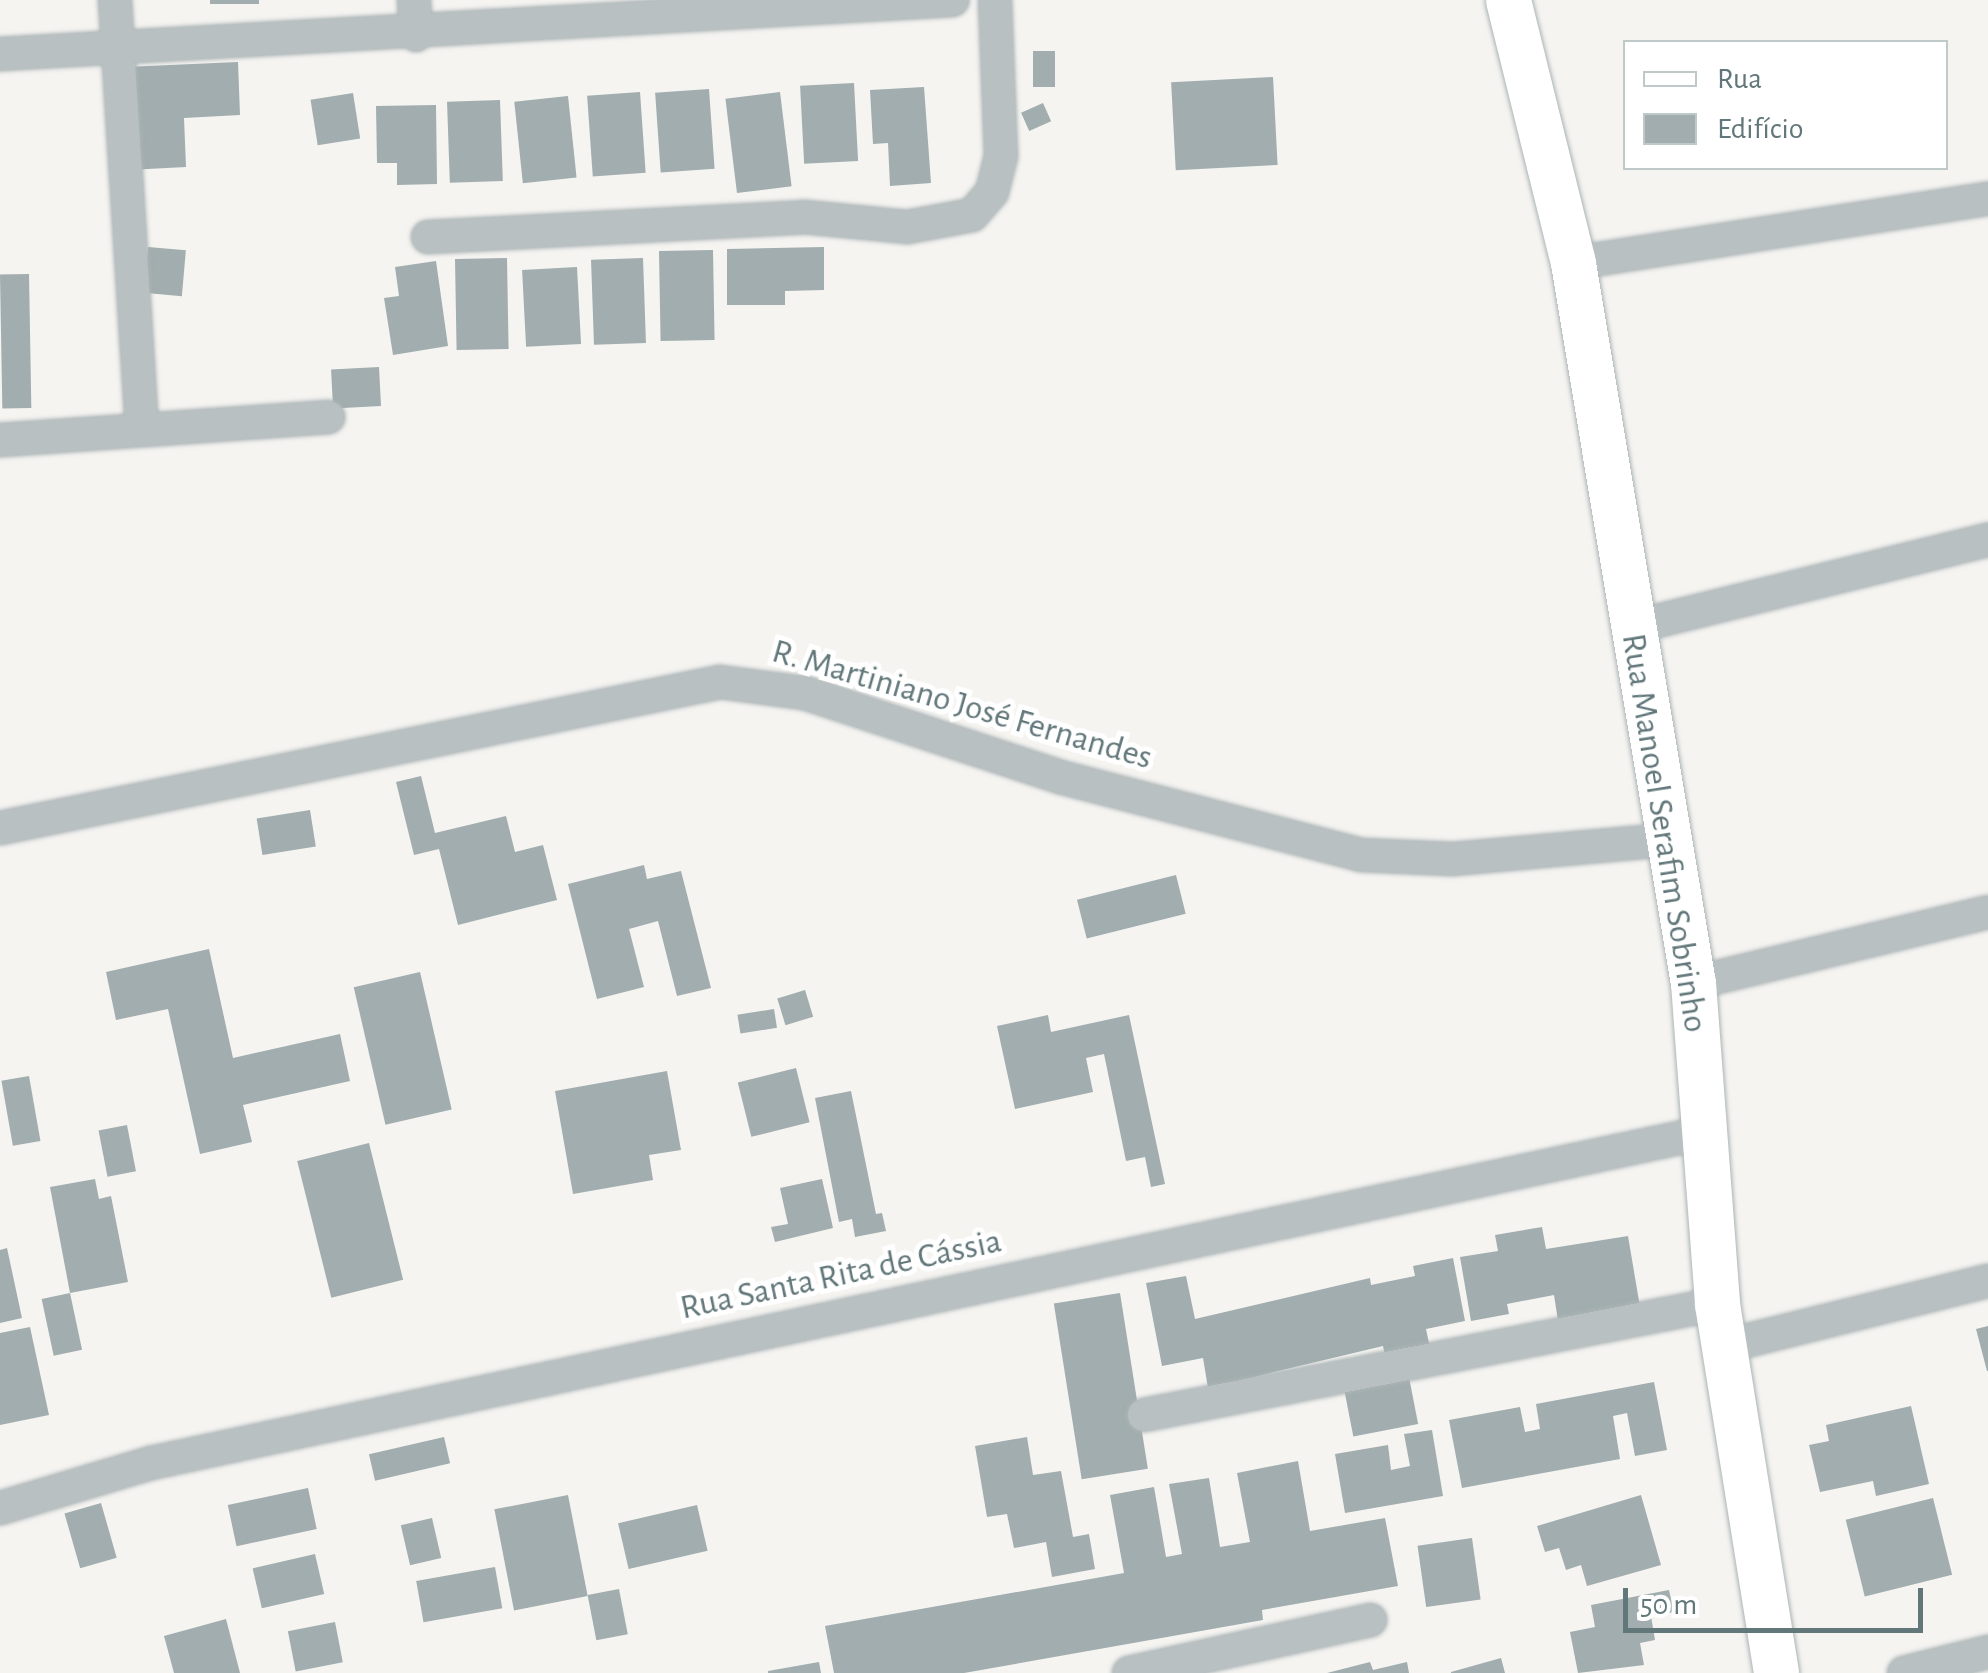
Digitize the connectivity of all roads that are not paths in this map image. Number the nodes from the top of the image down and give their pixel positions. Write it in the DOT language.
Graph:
graph roads {
  1 [pos="115,0"];
  2 [pos="414,0"];
  3 [pos="952,0"];
  4 [pos="996,0"];
  5 [pos="1508,0"];
  6 [pos="416,35"];
  7 [pos="121,48"];
  8 [pos="0,54"];
  9 [pos="1988,200"];
  10 [pos="428,236"];
  11 [pos="1573,263"];
  12 [pos="328,417"];
  13 [pos="142,426"];
  14 [pos="0,440"];
  15 [pos="1988,540"];
  16 [pos="1633,627"];
  17 [pos="0,828"];
  18 [pos="1668,840"];
  19 [pos="1988,912"];
  20 [pos="1693,983"];
  21 [pos="1702,1133"];
  22 [pos="1988,1281"];
  23 [pos="1721,1325"];
  24 [pos="1144,1415"];
  25 [pos="0,1508"];
  26 [pos="1370,1620"];
  27 [pos="1988,1652"];
  28 [pos="1129,1673"];
  29 [pos="1776,1673"];
  30 [pos="1904,1673"];
  1 -- 7 [label="street"];
  2 -- 6 [label="street"];
  3 -- 6 [label="street"];
  4 -- 10 [label="street"];
  5 -- 11 [label="street, Rua Manoel Serafim Sobrinho"];
  6 -- 7 [label="street"];
  7 -- 8 [label="street"];
  7 -- 13 [label="street"];
  9 -- 11 [label="street"];
  11 -- 16 [label="street, Rua Manoel Serafim Sobrinho"];
  12 -- 13 [label="street"];
  13 -- 14 [label="street"];
  15 -- 16 [label="street"];
  16 -- 18 [label="street, Rua Manoel Serafim Sobrinho"];
  17 -- 18 [label="street, R. Martiniano José Fernandes"];
  18 -- 20 [label="street, Rua Manoel Serafim Sobrinho"];
  19 -- 20 [label="street"];
  20 -- 21 [label="street, Rua Manoel Serafim Sobrinho"];
  21 -- 23 [label="street, Rua Manoel Serafim Sobrinho"];
  21 -- 25 [label="street, Rua Santa Rita de Cássia"];
  22 -- 23 [label="street"];
  23 -- 24 [label="street"];
  23 -- 29 [label="street, Rua Manoel Serafim Sobrinho"];
  26 -- 28 [label="street"];
  27 -- 30 [label="street"];
}
